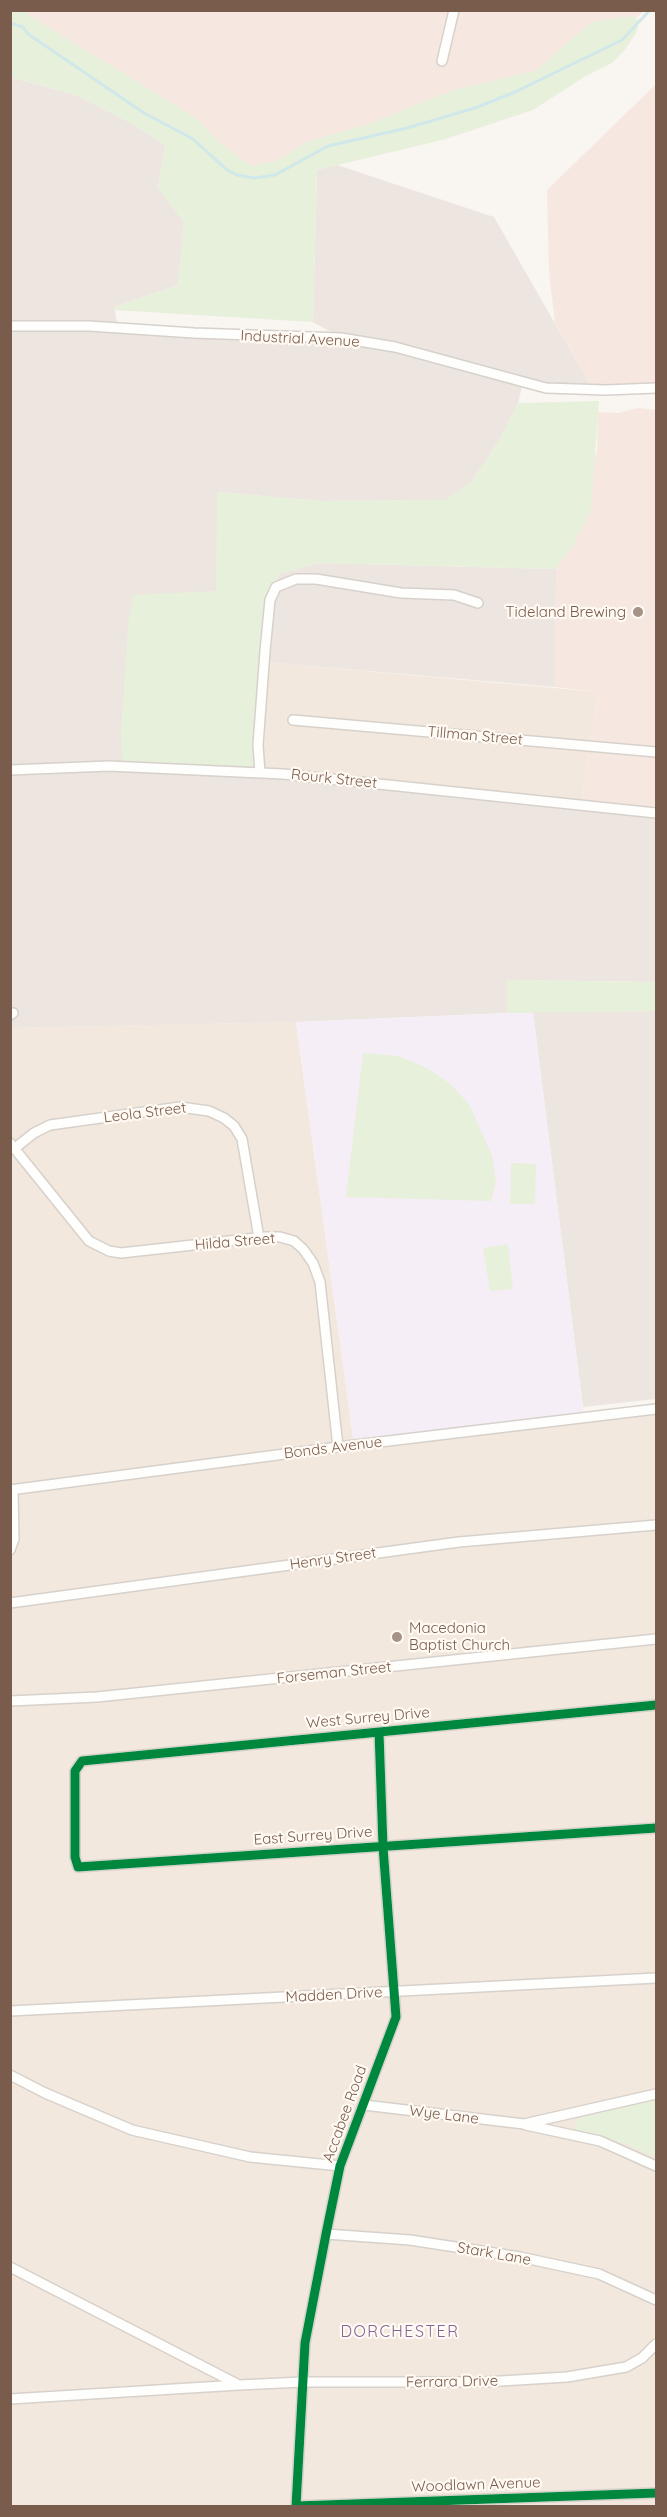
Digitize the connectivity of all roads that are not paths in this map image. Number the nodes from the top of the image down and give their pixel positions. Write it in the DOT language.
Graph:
graph roads {
  1 [pos="454,10"];
  2 [pos="442,61"];
  3 [pos="10,326"];
  4 [pos="657,388"];
  5 [pos="478,603"];
  6 [pos="293,720"];
  7 [pos="657,752"];
  8 [pos="10,770"];
  9 [pos="260,772"];
  10 [pos="657,813"];
  11 [pos="13,1145"];
  12 [pos="259,1238"];
  13 [pos="657,1409"];
  14 [pos="338,1447"];
  15 [pos="12,1490"];
  16 [pos="657,1525"];
  17 [pos="10,1550"];
  18 [pos="10,1603"];
  19 [pos="657,1639"];
  20 [pos="10,1701"];
  21 [pos="657,1706"];
  22 [pos="379,1732"];
  23 [pos="657,1828"];
  24 [pos="383,1847"];
  25 [pos="78,1867"];
  26 [pos="657,1978"];
  27 [pos="396,1992"];
  28 [pos="10,2011"];
  29 [pos="10,2075"];
  30 [pos="657,2094"];
  31 [pos="364,2105"];
  32 [pos="524,2124"];
  33 [pos="340,2166"];
  34 [pos="657,2166"];
  35 [pos="326,2234"];
  36 [pos="10,2267"];
  37 [pos="657,2300"];
  38 [pos="657,2344"];
  39 [pos="302,2382"];
  40 [pos="239,2385"];
  41 [pos="10,2399"];
  42 [pos="657,2493"];
  43 [pos="297,2506"];
  1 -- 2 [label="street"];
  3 -- 4 [label="street, Industrial Avenue"];
  5 -- 9 [label="street"];
  6 -- 7 [label="street, Tillman Street"];
  8 -- 9 [label="street, Rourk Street"];
  9 -- 10 [label="street, Rourk Street"];
  11 -- 12 [label="street, Hilda Street"];
  11 -- 12 [label="street, Leola Street"];
  12 -- 14 [label="street, Hilda Street"];
  13 -- 14 [label="street, Bonds Avenue"];
  14 -- 15 [label="street, Bonds Avenue"];
  15 -- 17 [label="street"];
  16 -- 18 [label="street, Henry Street"];
  19 -- 20 [label="street, Forseman Street"];
  21 -- 22 [label="street, West Surrey Drive"];
  22 -- 24 [label="street, Accabee Road"];
  22 -- 25 [label="street, West Surrey Drive"];
  23 -- 24 [label="street, East Surrey Drive"];
  24 -- 25 [label="street, East Surrey Drive"];
  24 -- 27 [label="street, Accabee Road"];
  26 -- 27 [label="street, Madden Drive"];
  27 -- 28 [label="street, Madden Drive"];
  27 -- 31 [label="street, Accabee Road"];
  29 -- 33 [label="street"];
  30 -- 32 [label="street, Wye Lane"];
  31 -- 32 [label="street, Wye Lane"];
  31 -- 33 [label="street, Accabee Road"];
  32 -- 34 [label="street, Wye Lane"];
  33 -- 35 [label="street, Accabee Road"];
  35 -- 37 [label="street, Stark Lane"];
  35 -- 39 [label="street, Accabee Road"];
  36 -- 40 [label="street, Ferrara Drive"];
  38 -- 39 [label="street, Ferrara Drive"];
  39 -- 40 [label="street, Ferrara Drive"];
  39 -- 43 [label="street, Accabee Road"];
  40 -- 41 [label="street, Ferrara Drive"];
  42 -- 43 [label="street, Woodlawn Avenue"];
}
